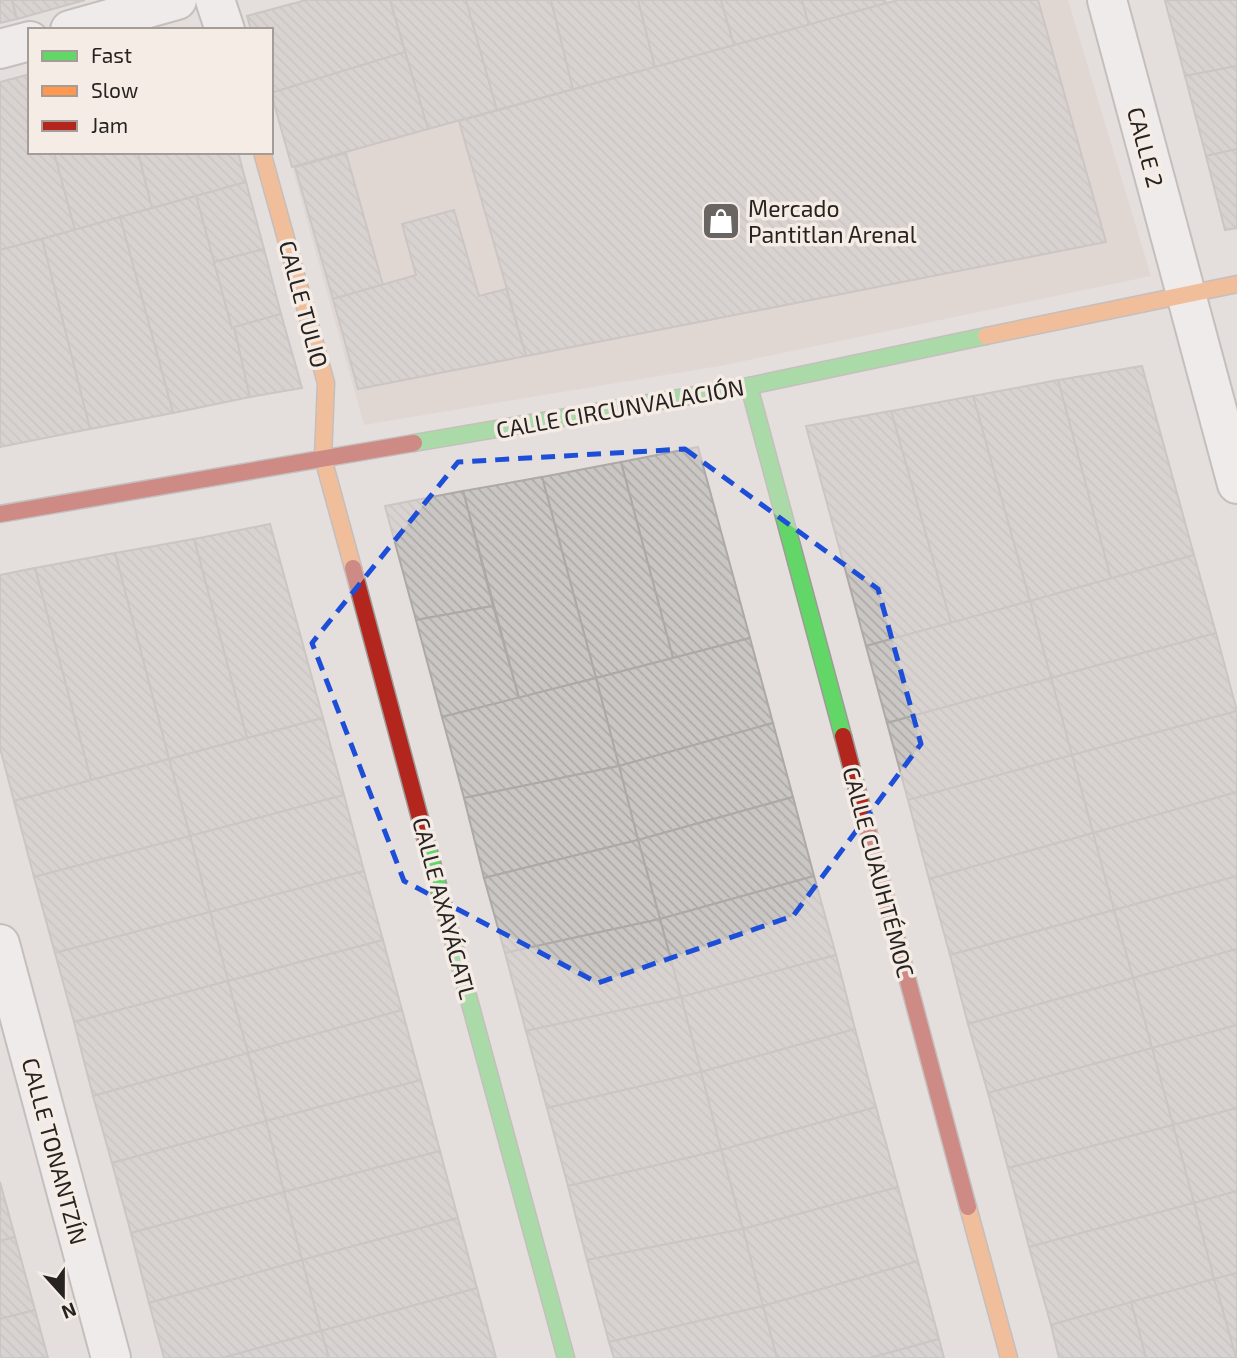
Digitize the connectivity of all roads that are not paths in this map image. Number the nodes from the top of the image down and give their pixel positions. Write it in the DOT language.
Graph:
graph roads {
  1 [pos="177,0"];
  2 [pos="215,0"];
  3 [pos="1107,0"];
  4 [pos="77,28"];
  5 [pos="224,28"];
  6 [pos="28,42"];
  7 [pos="0,49"];
  8 [pos="263,154"];
  9 [pos="1237,284"];
  10 [pos="1185,294"];
  11 [pos="749,386"];
  12 [pos="323,458"];
  13 [pos="1237,484"];
  14 [pos="0,514"];
  15 [pos="0,944"];
  16 [pos="111,1358"];
  17 [pos="566,1358"];
  18 [pos="1009,1358"];
  1 -- 4 [label="street"];
  2 -- 5 [label="street"];
  3 -- 10 [label="street, CALLE 2"];
  6 -- 7 [label="street"];
  8 -- 12 [label="street, CALLE TULIO"];
  9 -- 10 [label="street, CALLE CIRCUNVALACIÓN"];
  10 -- 11 [label="street, CALLE CIRCUNVALACIÓN"];
  10 -- 13 [label="street, CALLE 2"];
  11 -- 12 [label="street, CALLE CIRCUNVALACIÓN"];
  11 -- 18 [label="street, CALLE CUAUHTÉMOC"];
  12 -- 14 [label="street, CALLE CIRCUNVALACIÓN"];
  12 -- 17 [label="street, CALLE AXAYÁCATL"];
  15 -- 16 [label="street, CALLE TONANTZÍN"];
}
